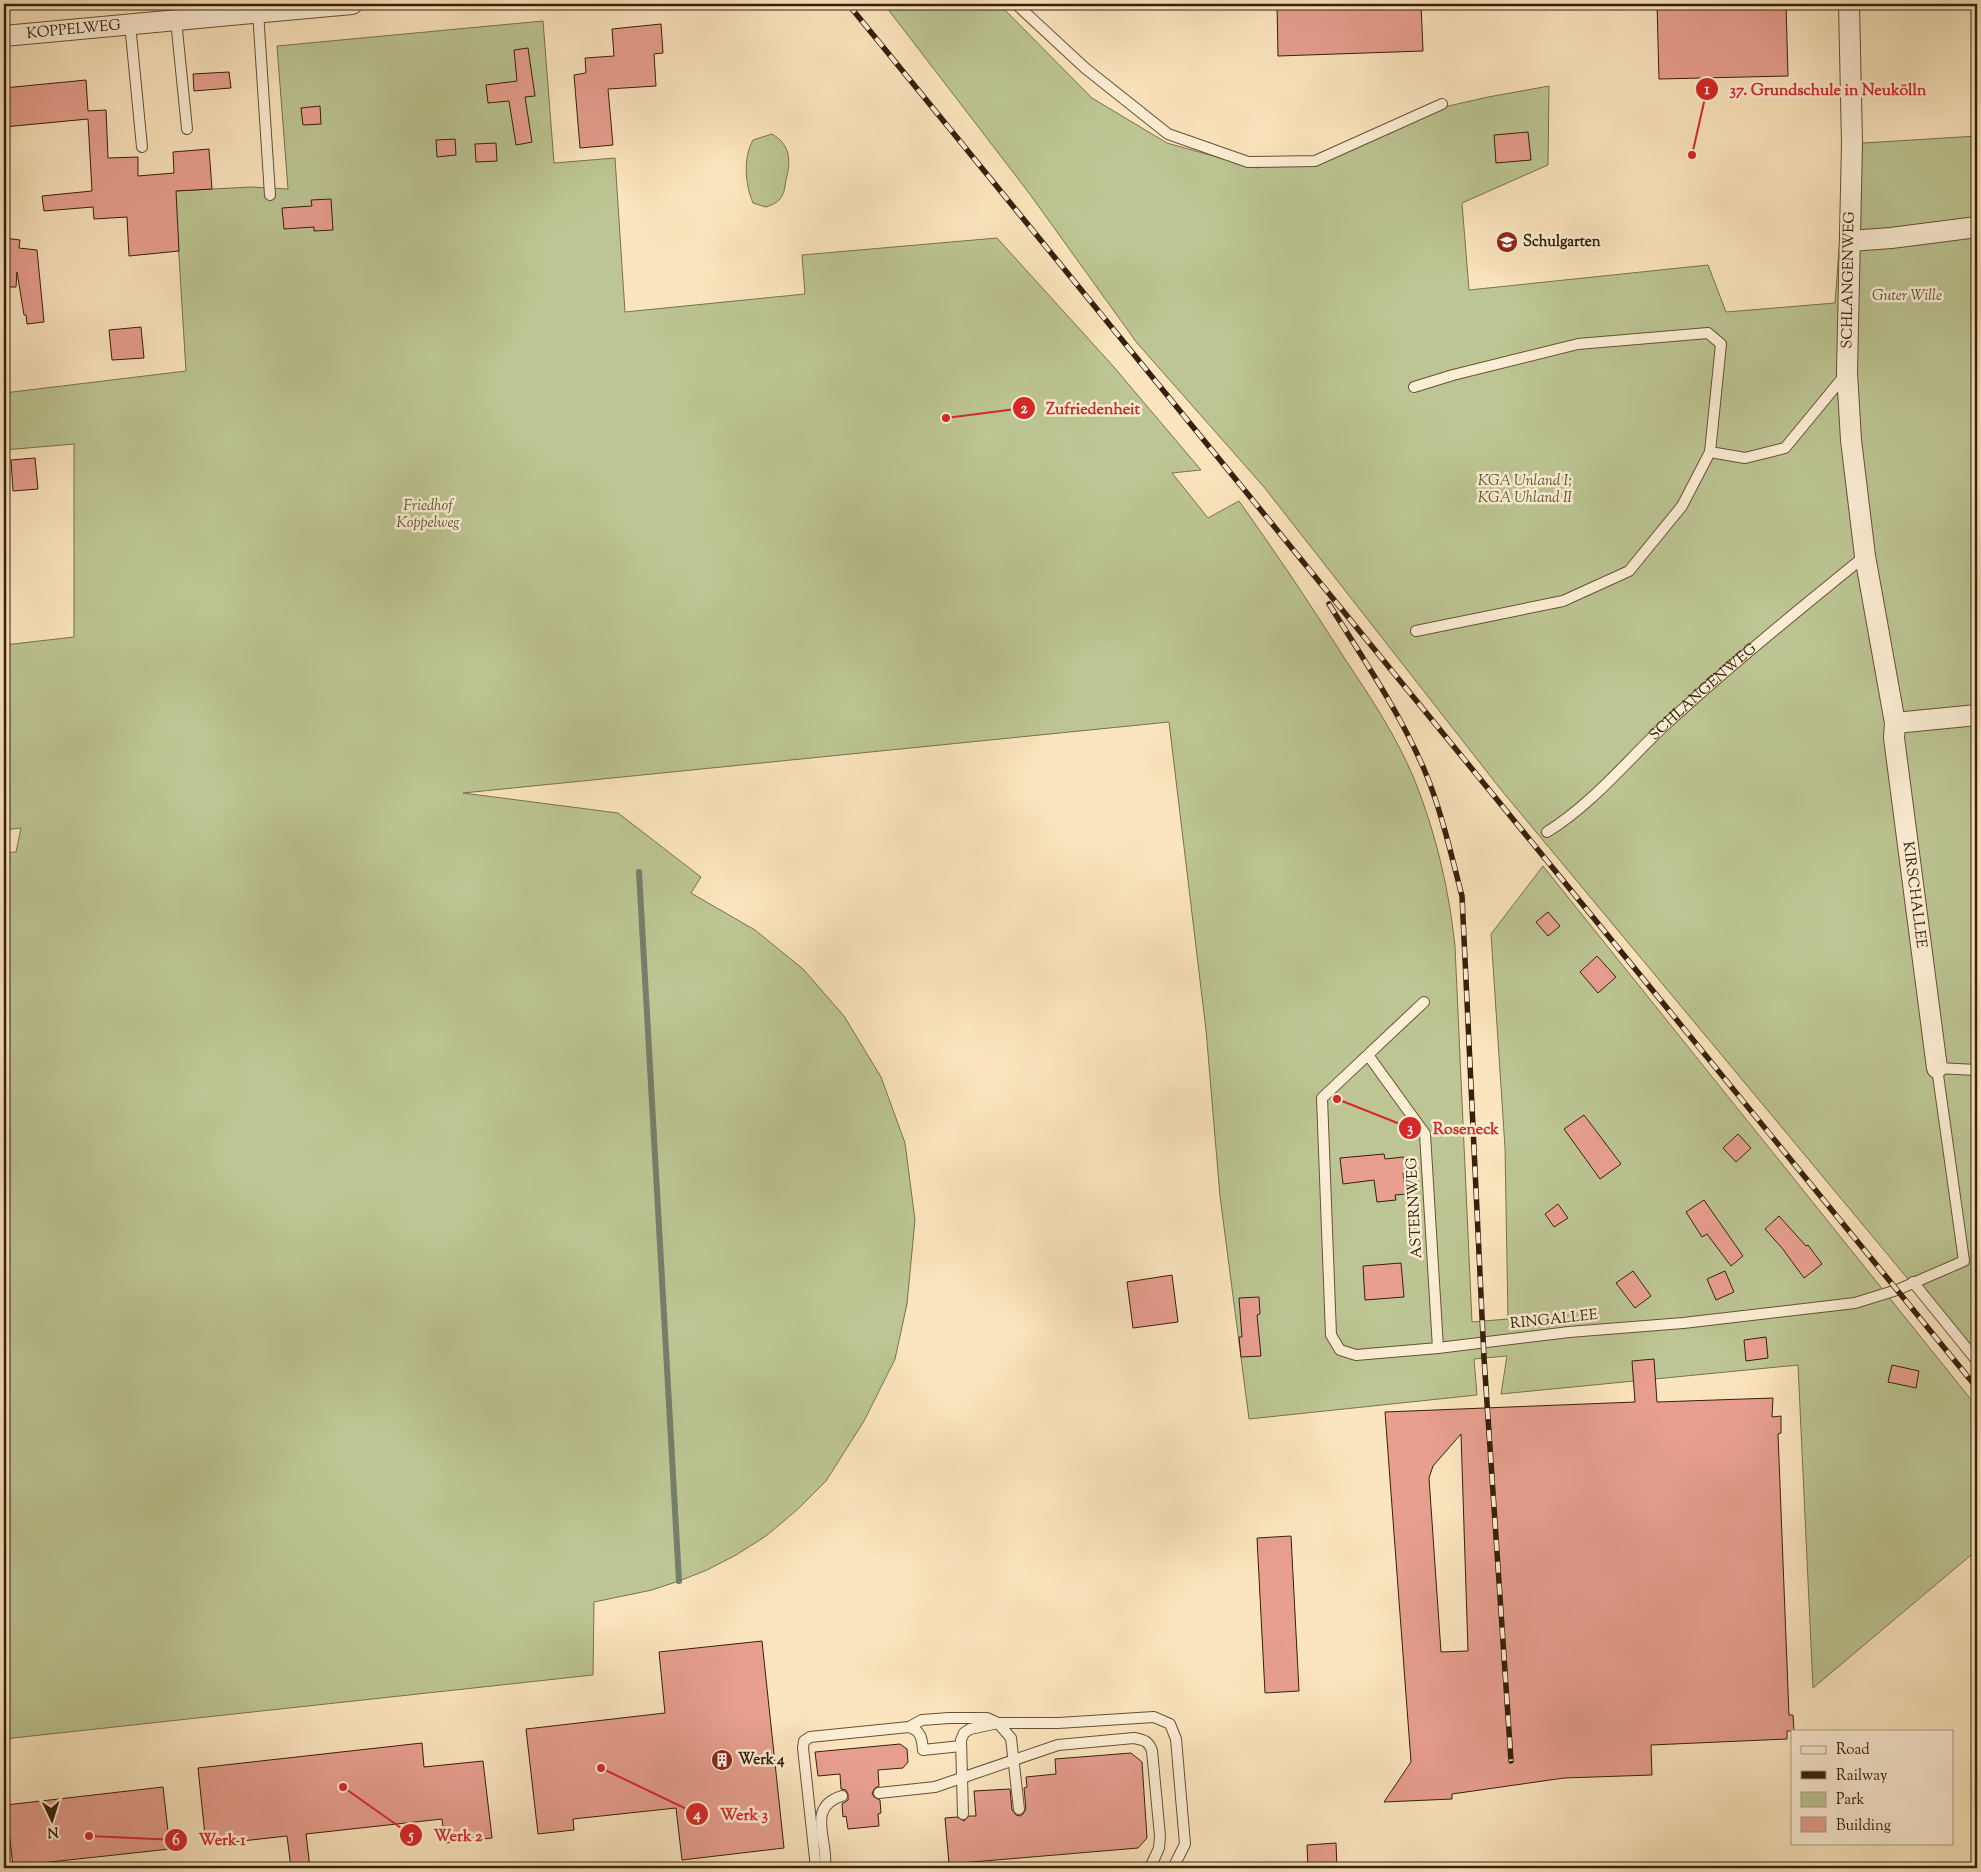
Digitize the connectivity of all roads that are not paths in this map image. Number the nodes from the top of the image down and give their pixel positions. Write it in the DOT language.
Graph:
graph roads {
  1 [pos="352,4"];
  2 [pos="1016,4"];
  3 [pos="1849,4"];
  4 [pos="280,7"];
  5 [pos="258,12"];
  6 [pos="176,20"];
  7 [pos="130,24"];
  8 [pos="4,34"];
  9 [pos="1442,104"];
  10 [pos="187,129"];
  11 [pos="142,147"];
  12 [pos="270,195"];
  13 [pos="1977,227"];
  14 [pos="1850,241"];
  15 [pos="1847,373"];
  16 [pos="1414,387"];
  17 [pos="1710,452"];
  18 [pos="1865,556"];
  19 [pos="1416,631"];
  20 [pos="1977,715"];
  21 [pos="1894,723"];
  22 [pos="1547,832"];
  23 [pos="1424,1002"];
  24 [pos="1368,1055"];
  25 [pos="1937,1068"];
  26 [pos="1977,1070"];
  27 [pos="1913,1282"];
  28 [pos="1438,1348"];
  29 [pos="1977,1361"];
  30 [pos="998,1723"];
  31 [pos="909,1727"];
  32 [pos="961,1746"];
  33 [pos="1015,1758"];
  34 [pos="962,1778"];
  35 [pos="879,1793"];
  36 [pos="842,1796"];
  37 [pos="1019,1809"];
  38 [pos="963,1814"];
  39 [pos="816,1868"];
  40 [pos="824,1868"];
  41 [pos="1150,1868"];
  42 [pos="1173,1868"];
  1 -- 4 [label="street, KOPPELWEG"];
  2 -- 9 [label="lane"];
  3 -- 14 [label="street, SCHLANGENWEG"];
  4 -- 5 [label="street, KOPPELWEG"];
  5 -- 6 [label="street, KOPPELWEG"];
  5 -- 12 [label="lane"];
  6 -- 7 [label="street, KOPPELWEG"];
  6 -- 10 [label="lane"];
  7 -- 8 [label="street, KOPPELWEG"];
  7 -- 11 [label="lane"];
  13 -- 14 [label="street"];
  14 -- 15 [label="street, SCHLANGENWEG"];
  15 -- 17 [label="lane"];
  15 -- 18 [label="street, SCHLANGENWEG"];
  16 -- 17 [label="lane"];
  17 -- 19 [label="lane"];
  18 -- 21 [label="street, SCHLANGENWEG"];
  18 -- 22 [label="lane, SCHLANGENWEG"];
  20 -- 21 [label="street"];
  21 -- 25 [label="street, KIRSCHALLEE"];
  23 -- 24 [label="lane, RINGALLEE"];
  24 -- 28 [label="lane, ASTERNWEG"];
  24 -- 28 [label="lane, RINGALLEE"];
  25 -- 26 [label="lane"];
  25 -- 27 [label="lane, RINGALLEE"];
  27 -- 28 [label="lane, RINGALLEE"];
  27 -- 29 [label="lane"];
  30 -- 31 [label="lane"];
  30 -- 32 [label="lane"];
  30 -- 33 [label="lane"];
  30 -- 42 [label="lane"];
  31 -- 32 [label="lane"];
  31 -- 39 [label="lane"];
  32 -- 34 [label="lane"];
  33 -- 34 [label="lane"];
  33 -- 37 [label="lane"];
  33 -- 41 [label="lane"];
  34 -- 35 [label="lane"];
  34 -- 38 [label="lane"];
  36 -- 40 [label="lane"];
}
